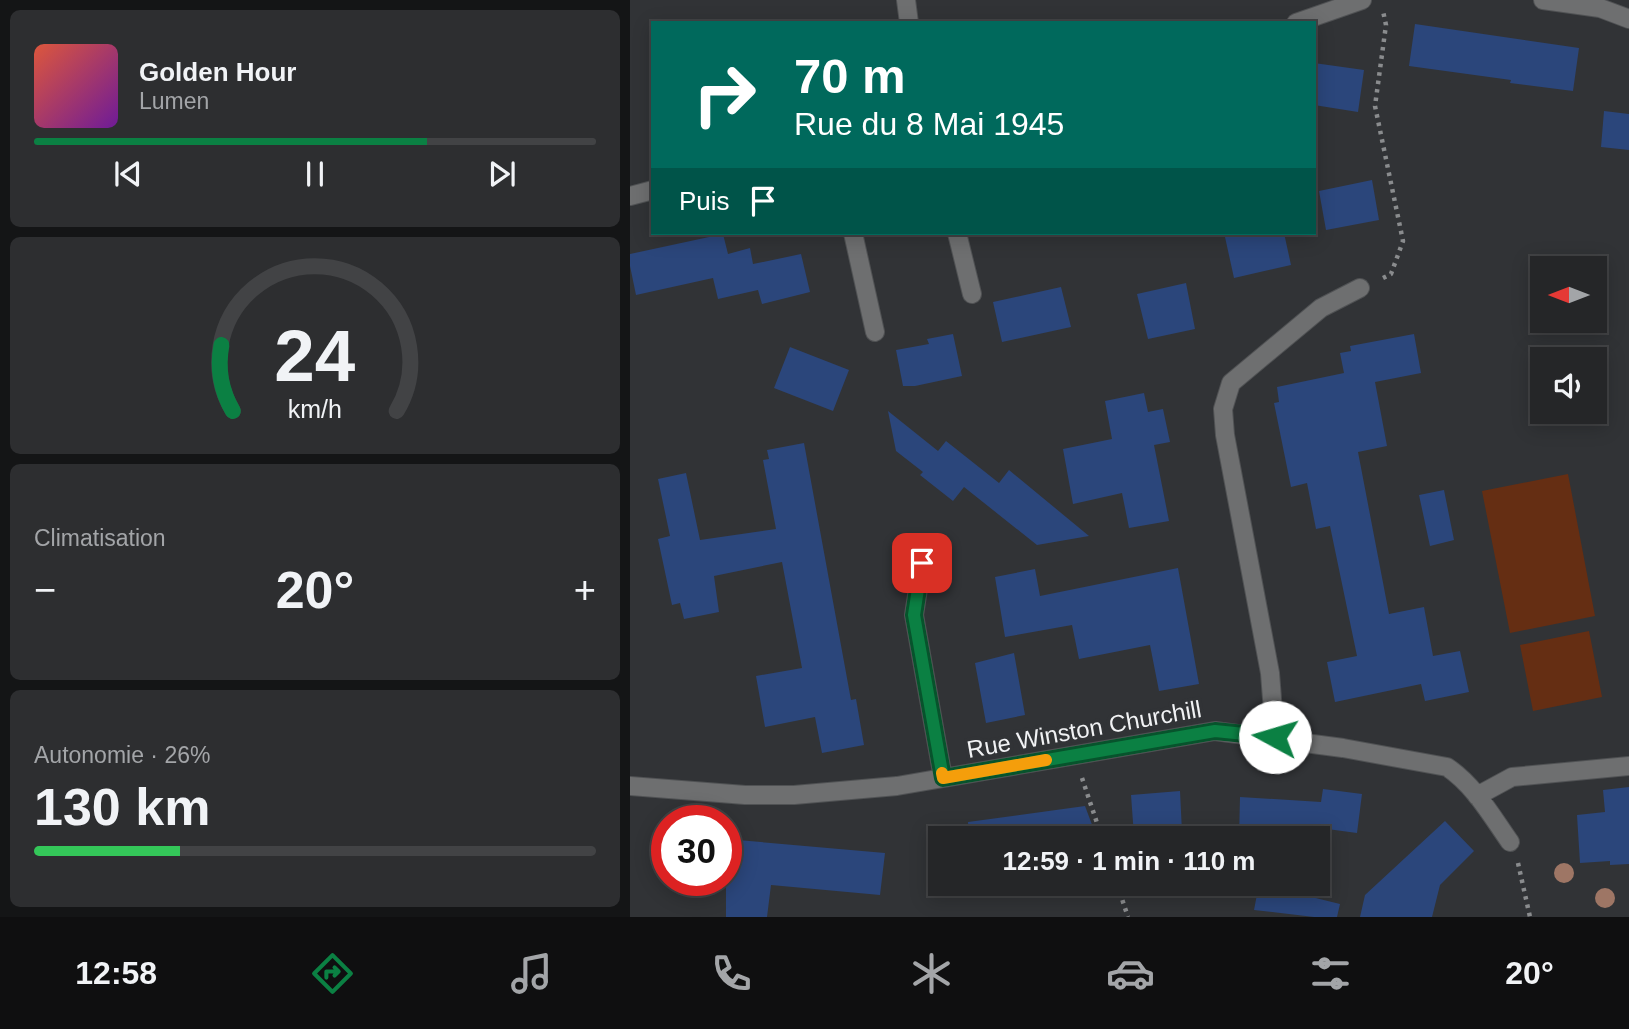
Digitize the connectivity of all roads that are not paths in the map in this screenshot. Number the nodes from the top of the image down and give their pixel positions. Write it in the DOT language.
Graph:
graph roads {
  1 [pos="906,0"];
  2 [pos="1362,0"];
  3 [pos="1543,0"];
  4 [pos="1629,19"];
  5 [pos="909,21"];
  6 [pos="1302,21"];
  7 [pos="651,191"];
  8 [pos="630,196"];
  9 [pos="853,235"];
  10 [pos="957,235"];
  11 [pos="1360,288"];
  12 [pos="972,294"];
  13 [pos="875,332"];
  14 [pos="922,563"];
  15 [pos="1275,737"];
  16 [pos="1629,766"];
  17 [pos="943,778"];
  18 [pos="630,786"];
  19 [pos="1477,796"];
  20 [pos="1510,842"];
  1 -- 5 [label="street"];
  2 -- 6 [label="street"];
  3 -- 4 [label="street"];
  7 -- 8 [label="street"];
  9 -- 13 [label="street"];
  10 -- 12 [label="street"];
  11 -- 15 [label="street"];
  14 -- 17 [label="street"];
  15 -- 17 [label="street, Rue Winston Churchill"];
  15 -- 19 [label="street, Rue Winston Churchill"];
  16 -- 19 [label="street"];
  17 -- 18 [label="street, Rue Winston Churchill"];
  19 -- 20 [label="street, Rue Winston Churchill"];
}
